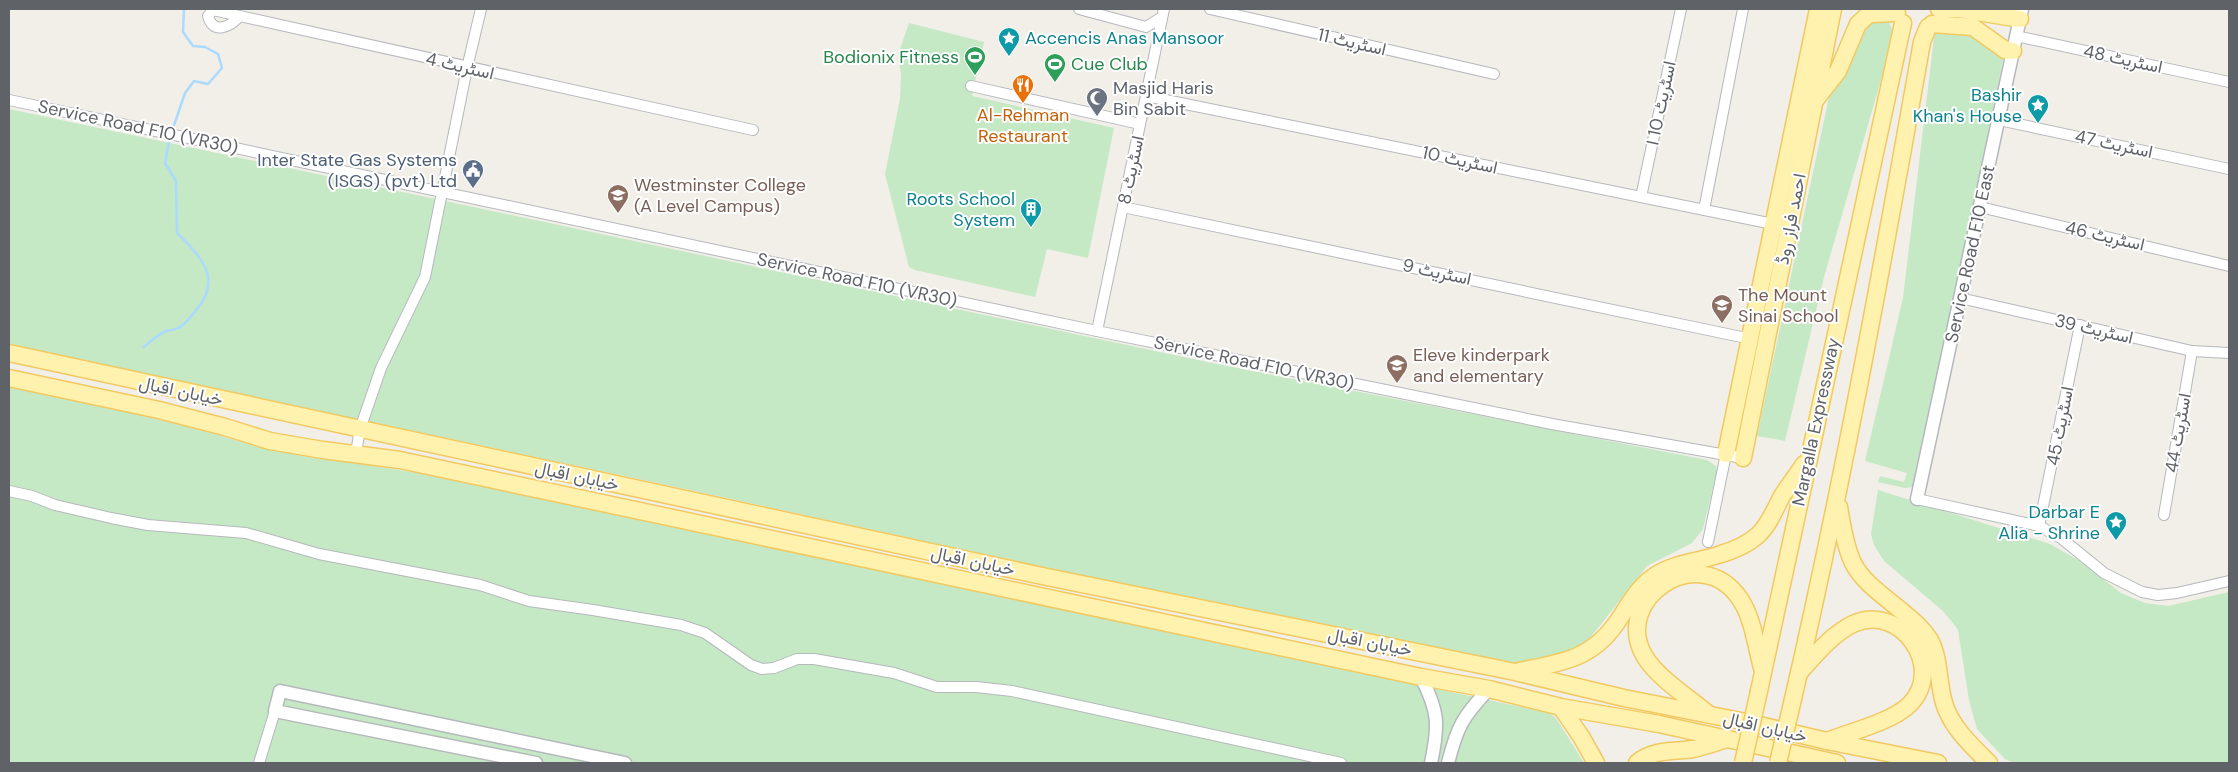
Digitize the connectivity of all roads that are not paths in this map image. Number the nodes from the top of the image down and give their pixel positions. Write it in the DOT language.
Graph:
graph roads {
  1 [pos="482,9"];
  2 [pos="1079,9"];
  3 [pos="1210,9"];
  4 [pos="1681,9"];
  5 [pos="1743,9"];
  6 [pos="1818,9"];
  7 [pos="1833,9"];
  8 [pos="1163,13"];
  9 [pos="2021,14"];
  10 [pos="1899,15"];
  11 [pos="1935,17"];
  12 [pos="238,18"];
  13 [pos="2014,44"];
  14 [pos="466,68"];
  15 [pos="1494,74"];
  16 [pos="2229,82"];
  17 [pos="971,86"];
  18 [pos="1146,96"];
  19 [pos="9,100"];
  20 [pos="1814,102"];
  21 [pos="1999,120"];
  22 [pos="1140,124"];
  23 [pos="753,130"];
  24 [pos="2229,169"];
  25 [pos="442,191"];
  26 [pos="1641,197"];
  27 [pos="1123,207"];
  28 [pos="1980,207"];
  29 [pos="1704,210"];
  30 [pos="1773,224"];
  31 [pos="2229,266"];
  32 [pos="1960,298"];
  33 [pos="2080,326"];
  34 [pos="1097,331"];
  35 [pos="1751,339"];
  36 [pos="2192,351"];
  37 [pos="2229,353"];
  38 [pos="9,354"];
  39 [pos="9,378"];
  40 [pos="360,429"];
  41 [pos="356,453"];
  42 [pos="1726,454"];
  43 [pos="1743,458"];
  44 [pos="1808,458"];
  45 [pos="9,491"];
  46 [pos="1837,495"];
  47 [pos="1917,499"];
  48 [pos="2164,515"];
  49 [pos="2039,526"];
  50 [pos="1708,542"];
  51 [pos="2229,581"];
  52 [pos="1514,672"];
  53 [pos="1763,672"];
  54 [pos="1799,674"];
  55 [pos="1421,677"];
  56 [pos="1489,690"];
  57 [pos="1561,707"];
  58 [pos="275,711"];
  59 [pos="1709,714"];
  60 [pos="1726,739"];
  61 [pos="1827,741"];
  62 [pos="259,763"];
  63 [pos="536,763"];
  64 [pos="625,763"];
  65 [pos="1341,763"];
  66 [pos="1431,763"];
  67 [pos="1448,763"];
  68 [pos="1596,763"];
  69 [pos="1637,763"];
  70 [pos="1743,763"];
  71 [pos="1778,763"];
  72 [pos="1837,763"];
  73 [pos="1938,763"];
  74 [pos="1989,763"];
  1 -- 14 [label="street"];
  2 -- 8 [label="street"];
  3 -- 15 [label="street, اسٹریٹ 11"];
  4 -- 26 [label="street, اسٹریٹ 10 ا"];
  5 -- 29 [label="street"];
  6 -- 30 [label="main road, احمد فراز روڈ"];
  7 -- 20 [label="main road, احمد فراز روڈ"];
  8 -- 18 [label="street, اسٹریٹ 8"];
  9 -- 11 [label="main road"];
  9 -- 13 [label="street, Service Road F10 East"];
  10 -- 11 [label="main road"];
  10 -- 20 [label="main road"];
  10 -- 44 [label="main road, Margalla Expressway"];
  11 -- 13 [label="main road"];
  11 -- 46 [label="main road, Margalla Expressway"];
  12 -- 14 [label="street, اسٹریٹ 4"];
  13 -- 16 [label="street, اسٹریٹ 48"];
  13 -- 21 [label="street, Service Road F10 East"];
  14 -- 23 [label="street, اسٹریٹ 4"];
  14 -- 25 [label="street"];
  17 -- 22 [label="street"];
  18 -- 22 [label="street, اسٹریٹ 8"];
  18 -- 26 [label="street, اسٹریٹ 10"];
  19 -- 25 [label="street, Service Road F10 (VR30)"];
  20 -- 43 [label="main road, احمد فراز روڈ"];
  21 -- 24 [label="street, اسٹریٹ 47"];
  21 -- 28 [label="street, Service Road F10 East"];
  22 -- 27 [label="street, اسٹریٹ 8"];
  25 -- 34 [label="street, Service Road F10 (VR30)"];
  25 -- 40 [label="street"];
  26 -- 29 [label="street, اسٹریٹ 10"];
  27 -- 34 [label="street, اسٹریٹ 8"];
  27 -- 35 [label="street, اسٹریٹ 9"];
  28 -- 31 [label="street, اسٹریٹ 46"];
  28 -- 32 [label="street, Service Road F10 East"];
  29 -- 30 [label="street, اسٹریٹ 10"];
  30 -- 35 [label="main road, احمد فراز روڈ"];
  32 -- 33 [label="street, اسٹریٹ 39"];
  32 -- 47 [label="street, Service Road F10 East"];
  33 -- 36 [label="street, اسٹریٹ 39"];
  33 -- 49 [label="street, اسٹریٹ 45"];
  34 -- 42 [label="street, Service Road F10 (VR30)"];
  35 -- 42 [label="main road, احمد فراز روڈ"];
  36 -- 37 [label="street, اسٹریٹ 39"];
  36 -- 48 [label="street, اسٹریٹ 44"];
  38 -- 40 [label="main road, خیابان اقبال"];
  39 -- 41 [label="main road, خیابان اقبال"];
  40 -- 41 [label="street"];
  40 -- 52 [label="main road, خیابان اقبال"];
  41 -- 55 [label="main road, خیابان اقبال"];
  42 -- 43 [label="street, Service Road F10 (VR30)"];
  42 -- 50 [label="street"];
  44 -- 52 [label="main road"];
  44 -- 53 [label="main road, Margalla Expressway"];
  45 -- 65 [label="street"];
  46 -- 54 [label="main road, Margalla Expressway"];
  46 -- 74 [label="main road"];
  47 -- 49 [label="street"];
  49 -- 51 [label="street"];
  52 -- 59 [label="main road, خیابان اقبال"];
  53 -- 59 [label="main road"];
  53 -- 70 [label="main road, Margalla Expressway, bridge"];
  54 -- 61 [label="main road"];
  54 -- 71 [label="main road, Margalla Expressway, bridge"];
  55 -- 56 [label="main road, خیابان اقبال"];
  55 -- 66 [label="street"];
  56 -- 57 [label="main road, خیابان اقبال"];
  56 -- 67 [label="street"];
  57 -- 60 [label="main road, خیابان اقبال"];
  57 -- 68 [label="main road"];
  58 -- 62 [label="street"];
  58 -- 63 [label="street"];
  58 -- 64 [label="street"];
  59 -- 61 [label="main road, خیابان اقبال"];
  60 -- 69 [label="main road"];
  60 -- 72 [label="main road, خیابان اقبال"];
  61 -- 73 [label="main road, خیابان اقبال"];
}
